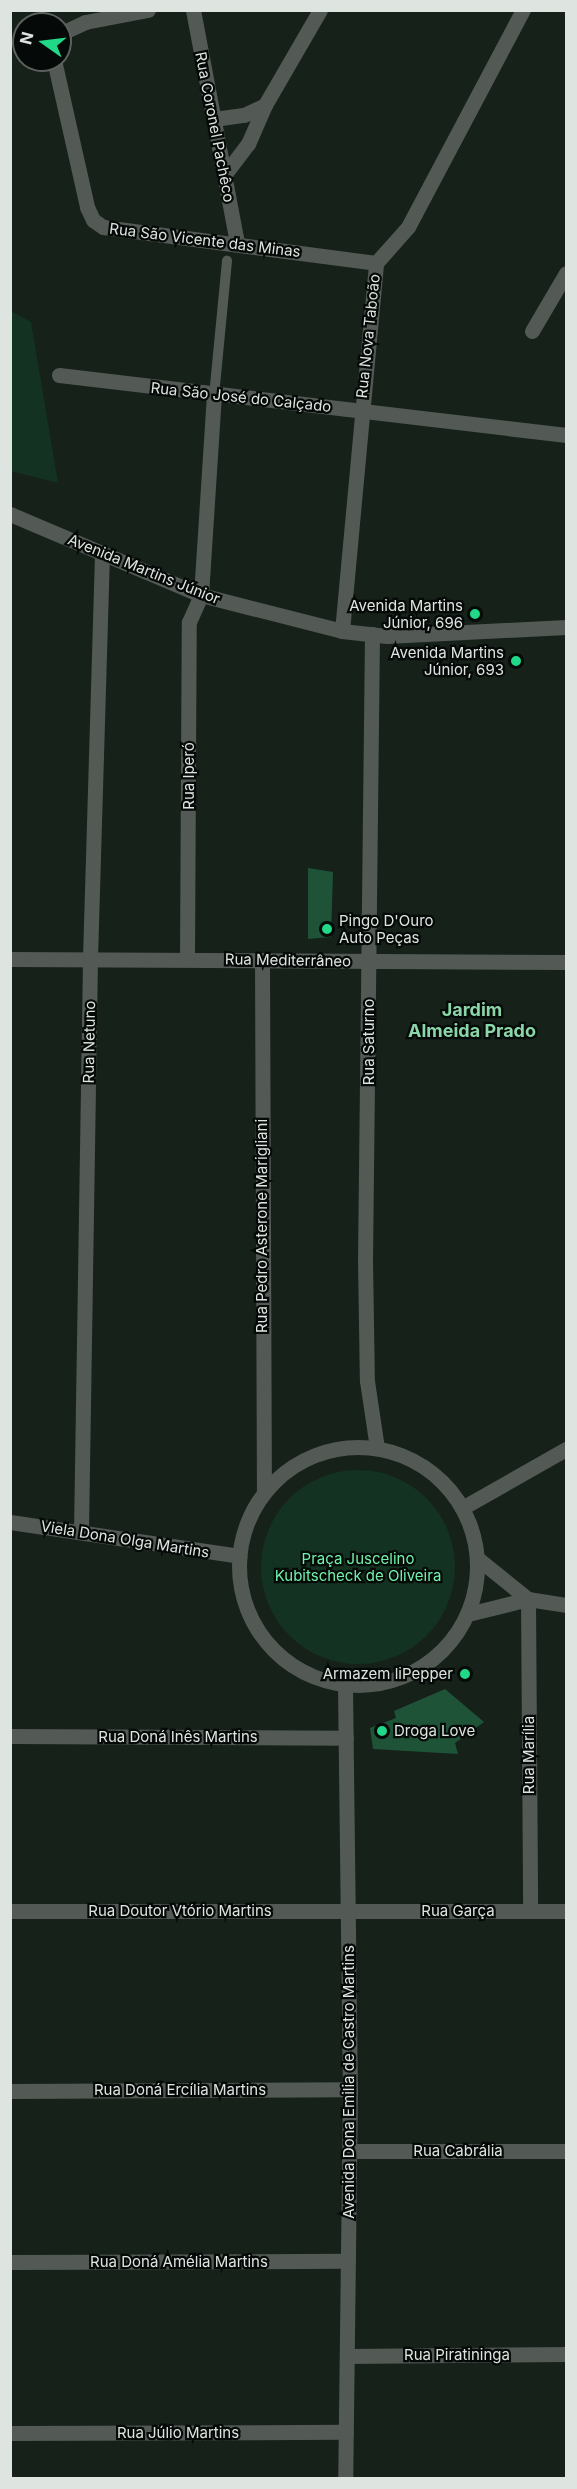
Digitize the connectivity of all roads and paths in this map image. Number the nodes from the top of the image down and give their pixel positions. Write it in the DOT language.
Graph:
graph roads {
  1 [pos="148,10"];
  2 [pos="193,10"];
  3 [pos="320,10"];
  4 [pos="523,10"];
  5 [pos="72,28"];
  6 [pos="57,72"];
  7 [pos="265,105"];
  8 [pos="214,119"];
  9 [pos="225,174"];
  10 [pos="237,243"];
  11 [pos="227,261"];
  12 [pos="376,262"];
  13 [pos="567,273"];
  14 [pos="532,331"];
  15 [pos="59,375"];
  16 [pos="214,396"];
  17 [pos="361,409"];
  18 [pos="567,435"];
  19 [pos="10,514"];
  20 [pos="102,552"];
  21 [pos="201,595"];
  22 [pos="567,627"];
  23 [pos="342,631"];
  24 [pos="372,634"];
  25 [pos="90,958"];
  26 [pos="10,959"];
  27 [pos="187,959"];
  28 [pos="262,960"];
  29 [pos="369,961"];
  30 [pos="567,962"];
  31 [pos="377,1448"];
  32 [pos="567,1449"];
  33 [pos="264,1493"];
  34 [pos="462,1508"];
  35 [pos="10,1522"];
  36 [pos="81,1532"];
  37 [pos="239,1556"];
  38 [pos="477,1558"];
  39 [pos="528,1599"];
  40 [pos="567,1605"];
  41 [pos="468,1614"];
  42 [pos="345,1686"];
  43 [pos="10,1736"];
  44 [pos="346,1738"];
  45 [pos="10,1911"];
  46 [pos="350,1911"];
  47 [pos="530,1911"];
  48 [pos="567,1911"];
  49 [pos="350,2089"];
  50 [pos="10,2091"];
  51 [pos="350,2151"];
  52 [pos="567,2151"];
  53 [pos="10,2262"];
  54 [pos="348,2262"];
  55 [pos="567,2354"];
  56 [pos="347,2356"];
  57 [pos="346,2432"];
  58 [pos="10,2433"];
  59 [pos="345,2478"];
  1 -- 5 [label="street"];
  2 -- 8 [label="street, Rua Coronel Pachêco"];
  3 -- 7 [label="street"];
  4 -- 12 [label="street, Rua Nova Taboão"];
  6 -- 10 [label="street, Rua São Vicente das Minas"];
  7 -- 8 [label="street"];
  7 -- 9 [label="street"];
  8 -- 9 [label="street, Rua Coronel Pachêco"];
  9 -- 10 [label="street, Rua Coronel Pachêco"];
  10 -- 12 [label="street, Rua São Vicente das Minas"];
  11 -- 16 [label="lane"];
  12 -- 17 [label="street, Rua Nova Taboão"];
  13 -- 14 [label="street"];
  15 -- 16 [label="street, Rua São José do Calçado"];
  16 -- 17 [label="street, Rua São José do Calçado"];
  16 -- 21 [label="street, Rua Iperó"];
  17 -- 18 [label="street, Rua São José do Calçado"];
  17 -- 23 [label="street, Rua Nova Taboão"];
  19 -- 20 [label="street, Avenida Martins Júnior"];
  20 -- 21 [label="street, Avenida Martins Júnior"];
  20 -- 25 [label="street, Rua Netuno"];
  21 -- 23 [label="street, Avenida Martins Júnior"];
  21 -- 27 [label="street, Rua Iperó"];
  22 -- 24 [label="street, Avenida Martins Júnior"];
  23 -- 24 [label="street, Avenida Martins Júnior"];
  24 -- 29 [label="street, Rua Saturno"];
  25 -- 26 [label="street, Rua Mediterrâneo"];
  25 -- 27 [label="street, Rua Mediterrâneo"];
  25 -- 36 [label="street, Rua Netuno"];
  27 -- 28 [label="street, Rua Mediterrâneo"];
  28 -- 29 [label="street, Rua Mediterrâneo"];
  28 -- 33 [label="street, Rua Pedro Asterone Marigliani"];
  29 -- 30 [label="street, Rua Mediterrâneo"];
  29 -- 31 [label="street, Rua Saturno"];
  31 -- 33 [label="street"];
  31 -- 34 [label="street"];
  32 -- 34 [label="street"];
  33 -- 37 [label="street"];
  34 -- 38 [label="street"];
  35 -- 36 [label="street, Viela Dona Olga Martins"];
  36 -- 37 [label="street, Viela Dona Olga Martins"];
  37 -- 42 [label="street"];
  38 -- 39 [label="street"];
  38 -- 41 [label="street"];
  39 -- 40 [label="street"];
  39 -- 41 [label="street"];
  39 -- 47 [label="street, Rua Marília"];
  41 -- 42 [label="street"];
  42 -- 44 [label="street, Avenida Dona Emilia de Castro Martins"];
  43 -- 44 [label="street, Rua Doná Inês Martins"];
  44 -- 46 [label="street, Avenida Dona Emilia de Castro Martins"];
  45 -- 46 [label="street, Rua Doutor Vtório Martins"];
  46 -- 47 [label="street, Rua Garça"];
  46 -- 49 [label="street, Avenida Dona Emilia de Castro Martins"];
  47 -- 48 [label="street, Rua Garça"];
  49 -- 50 [label="street, Rua Doná Ercília Martins"];
  49 -- 51 [label="street, Avenida Dona Emilia de Castro Martins"];
  51 -- 52 [label="street, Rua Cabrália"];
  51 -- 54 [label="street, Avenida Dona Emilia de Castro Martins"];
  53 -- 54 [label="street, Rua Doná Amélia Martins"];
  54 -- 56 [label="street, Avenida Dona Emilia de Castro Martins"];
  55 -- 56 [label="street, Rua Piratininga"];
  56 -- 57 [label="street, Avenida Dona Emilia de Castro Martins"];
  57 -- 58 [label="street, Rua Júlio Martins"];
  57 -- 59 [label="street, Avenida Dona Emilia de Castro Martins"];
}
